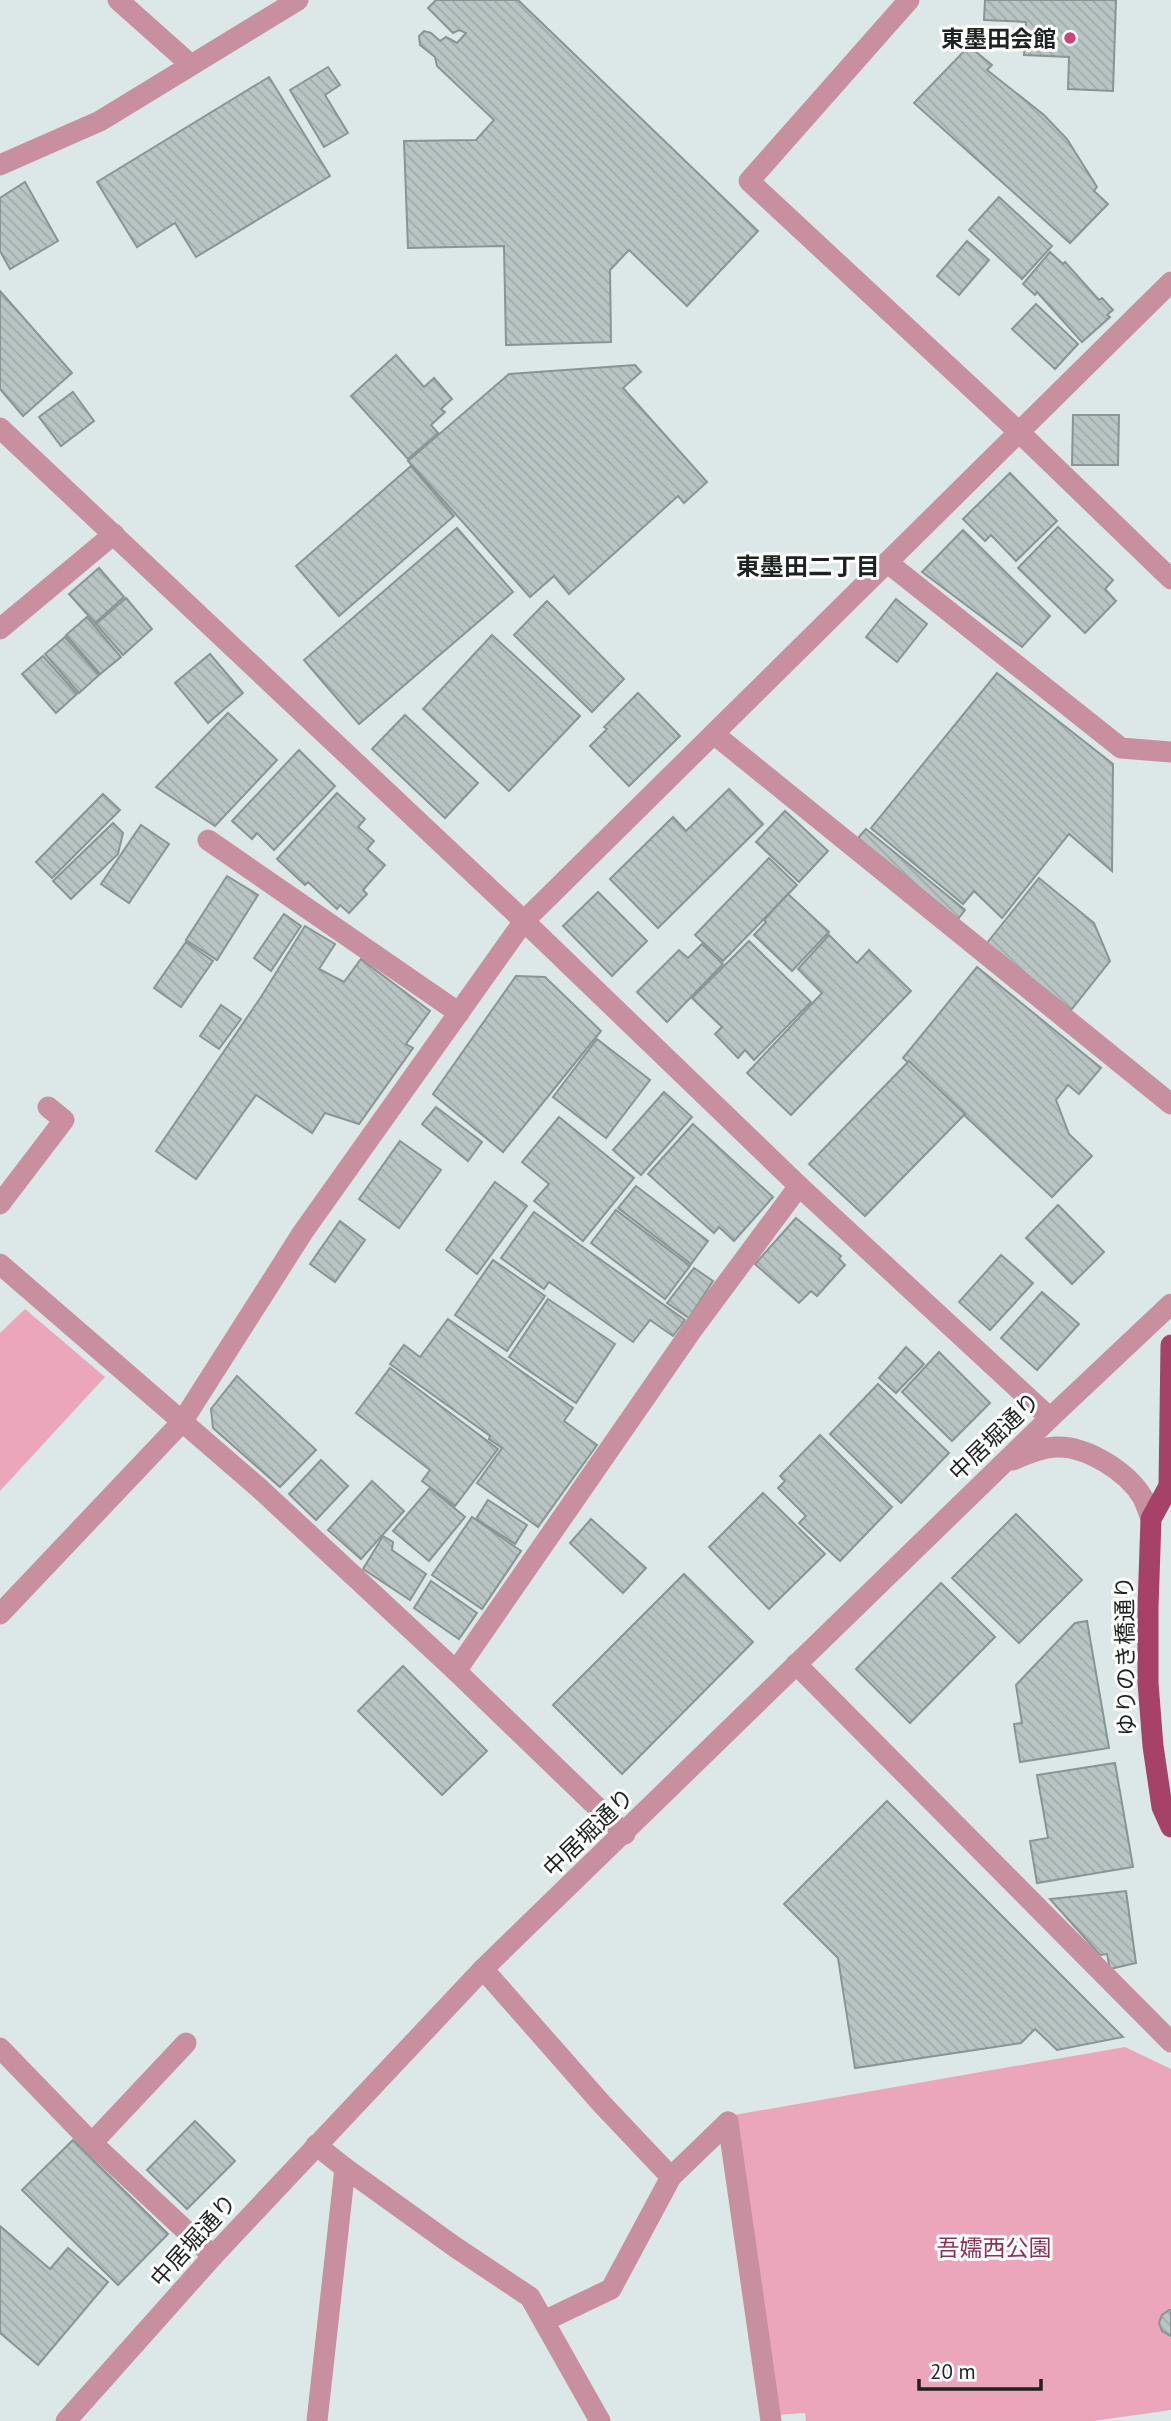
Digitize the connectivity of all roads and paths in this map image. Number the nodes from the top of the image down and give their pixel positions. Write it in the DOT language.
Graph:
graph roads {
  1 [pos="118,0"];
  2 [pos="298,0"];
  3 [pos="909,0"];
  4 [pos="191,65"];
  5 [pos="0,165"];
  6 [pos="1171,282"];
  7 [pos="0,428"];
  8 [pos="1020,433"];
  9 [pos="114,534"];
  10 [pos="888,563"];
  11 [pos="1171,579"];
  12 [pos="0,629"];
  13 [pos="714,734"];
  14 [pos="1171,752"];
  15 [pos="208,840"];
  16 [pos="524,921"];
  17 [pos="459,1013"];
  18 [pos="1171,1104"];
  19 [pos="48,1107"];
  20 [pos="799,1186"];
  21 [pos="0,1204"];
  22 [pos="0,1264"];
  23 [pos="1171,1304"];
  24 [pos="1171,1345"];
  25 [pos="1050,1418"];
  26 [pos="182,1422"];
  27 [pos="1003,1465"];
  28 [pos="1170,1488"];
  29 [pos="1151,1519"];
  30 [pos="0,1614"];
  31 [pos="796,1664"];
  32 [pos="456,1671"];
  33 [pos="1171,1827"];
  34 [pos="625,1834"];
  35 [pos="483,1969"];
  36 [pos="1171,2042"];
  37 [pos="186,2043"];
  38 [pos="0,2048"];
  39 [pos="92,2143"];
  40 [pos="316,2145"];
  41 [pos="345,2168"];
  42 [pos="671,2177"];
  43 [pos="214,2256"];
  44 [pos="544,2321"];
  45 [pos="66,2421"];
  46 [pos="317,2421"];
  47 [pos="600,2421"];
  48 [pos="771,2421"];
  1 -- 4 [label="street"];
  2 -- 4 [label="street"];
  3 -- 8 [label="street"];
  4 -- 5 [label="street"];
  6 -- 8 [label="street"];
  7 -- 9 [label="street"];
  8 -- 10 [label="street"];
  8 -- 11 [label="street"];
  9 -- 12 [label="street"];
  9 -- 16 [label="street"];
  10 -- 13 [label="street"];
  10 -- 14 [label="street"];
  13 -- 16 [label="street"];
  13 -- 18 [label="street"];
  15 -- 17 [label="street"];
  16 -- 17 [label="street"];
  16 -- 20 [label="street"];
  17 -- 26 [label="street"];
  19 -- 21 [label="street"];
  20 -- 25 [label="street"];
  20 -- 32 [label="street"];
  22 -- 26 [label="street"];
  23 -- 25 [label="street, 中居堀通り"];
  24 -- 28 [label="main road, ゆりのき橋通り"];
  25 -- 27 [label="street, 中居堀通り"];
  26 -- 30 [label="street"];
  26 -- 32 [label="street"];
  27 -- 29 [label="street"];
  27 -- 31 [label="street, 中居堀通り"];
  28 -- 29 [label="main road, ゆりのき橋通り"];
  29 -- 33 [label="main road, ゆりのき橋通り"];
  31 -- 34 [label="street, 中居堀通り"];
  31 -- 36 [label="street"];
  32 -- 34 [label="street"];
  34 -- 35 [label="street, 中居堀通り"];
  35 -- 40 [label="street, 中居堀通り"];
  35 -- 42 [label="street"];
  37 -- 39 [label="street"];
  38 -- 39 [label="street"];
  39 -- 43 [label="street"];
  40 -- 41 [label="street"];
  40 -- 43 [label="street, 中居堀通り"];
  41 -- 44 [label="street"];
  41 -- 46 [label="street"];
  42 -- 44 [label="street"];
  42 -- 48 [label="street"];
  43 -- 45 [label="street, 中居堀通り"];
  44 -- 47 [label="street"];
}
